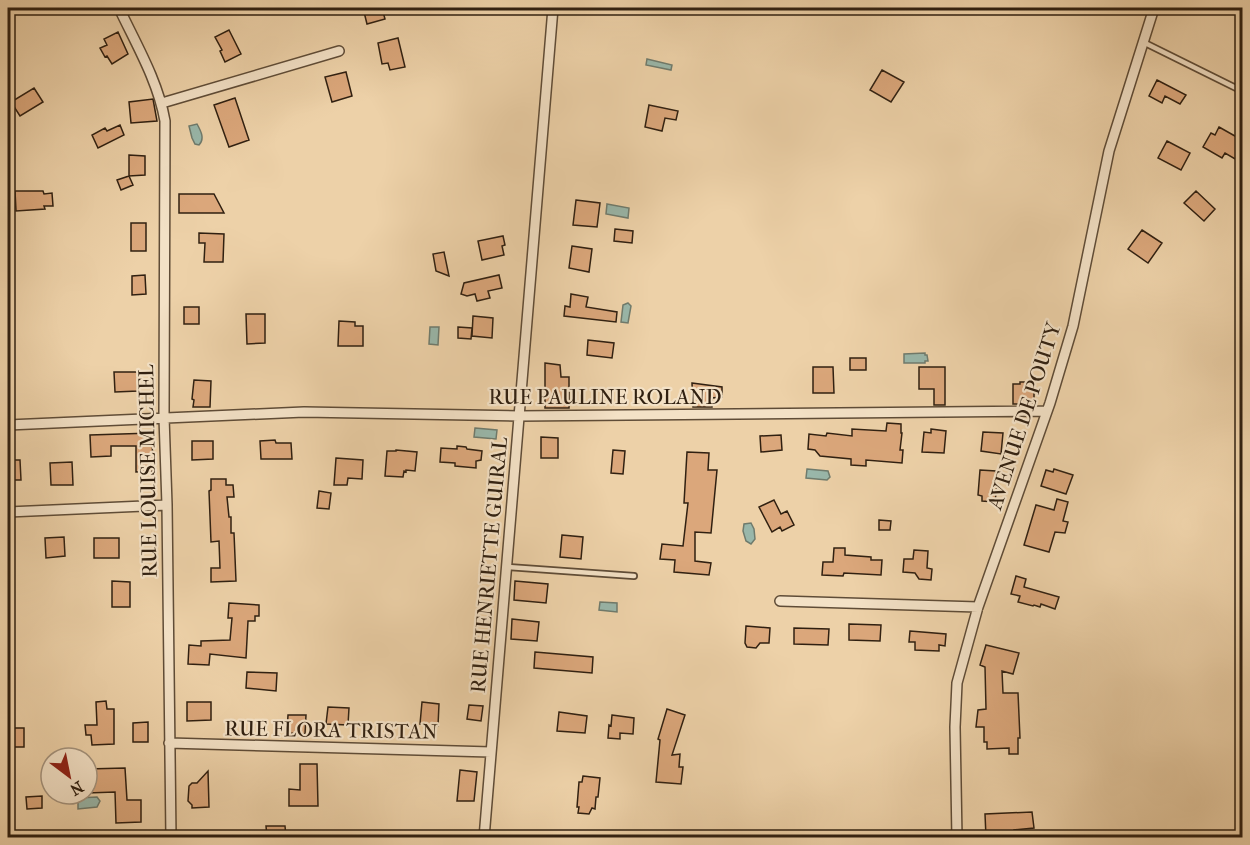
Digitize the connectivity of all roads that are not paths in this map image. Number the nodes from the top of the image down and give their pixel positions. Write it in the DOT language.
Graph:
graph roads {
  1 [pos="119,8"];
  2 [pos="553,8"];
  3 [pos="1154,8"];
  4 [pos="1143,42"];
  5 [pos="339,51"];
  6 [pos="1242,92"];
  7 [pos="162,103"];
  8 [pos="1047,411"];
  9 [pos="519,416"];
  10 [pos="164,417"];
  11 [pos="8,424"];
  12 [pos="167,505"];
  13 [pos="507,567"];
  14 [pos="8,570"];
  15 [pos="634,576"];
  16 [pos="780,601"];
  17 [pos="978,607"];
  18 [pos="169,744"];
  19 [pos="491,752"];
  20 [pos="171,837"];
  21 [pos="484,837"];
  22 [pos="957,837"];
  1 -- 7 [label="street, RUE LOUISE MICHEL"];
  2 -- 9 [label="street, RUE HENRIETTE GUIRAL"];
  3 -- 4 [label="street, AVENUE DE POUTY"];
  4 -- 6 [label="lane"];
  4 -- 8 [label="street, AVENUE DE POUTY"];
  5 -- 7 [label="street"];
  7 -- 10 [label="street, RUE LOUISE MICHEL"];
  8 -- 9 [label="street, RUE PAULINE ROLAND"];
  8 -- 17 [label="street, AVENUE DE POUTY"];
  9 -- 10 [label="street, RUE PAULINE ROLAND"];
  9 -- 13 [label="street, RUE HENRIETTE GUIRAL"];
  10 -- 11 [label="street, RUE PAULINE ROLAND"];
  10 -- 12 [label="street, RUE LOUISE MICHEL"];
  12 -- 14 [label="street"];
  12 -- 18 [label="street, RUE LOUISE MICHEL"];
  13 -- 15 [label="lane"];
  13 -- 19 [label="street, RUE HENRIETTE GUIRAL"];
  16 -- 17 [label="street"];
  17 -- 22 [label="street, AVENUE DE POUTY"];
  18 -- 19 [label="street, RUE FLORA TRISTAN"];
  18 -- 20 [label="street, RUE LOUISE MICHEL"];
  19 -- 21 [label="street, RUE HENRIETTE GUIRAL"];
}
